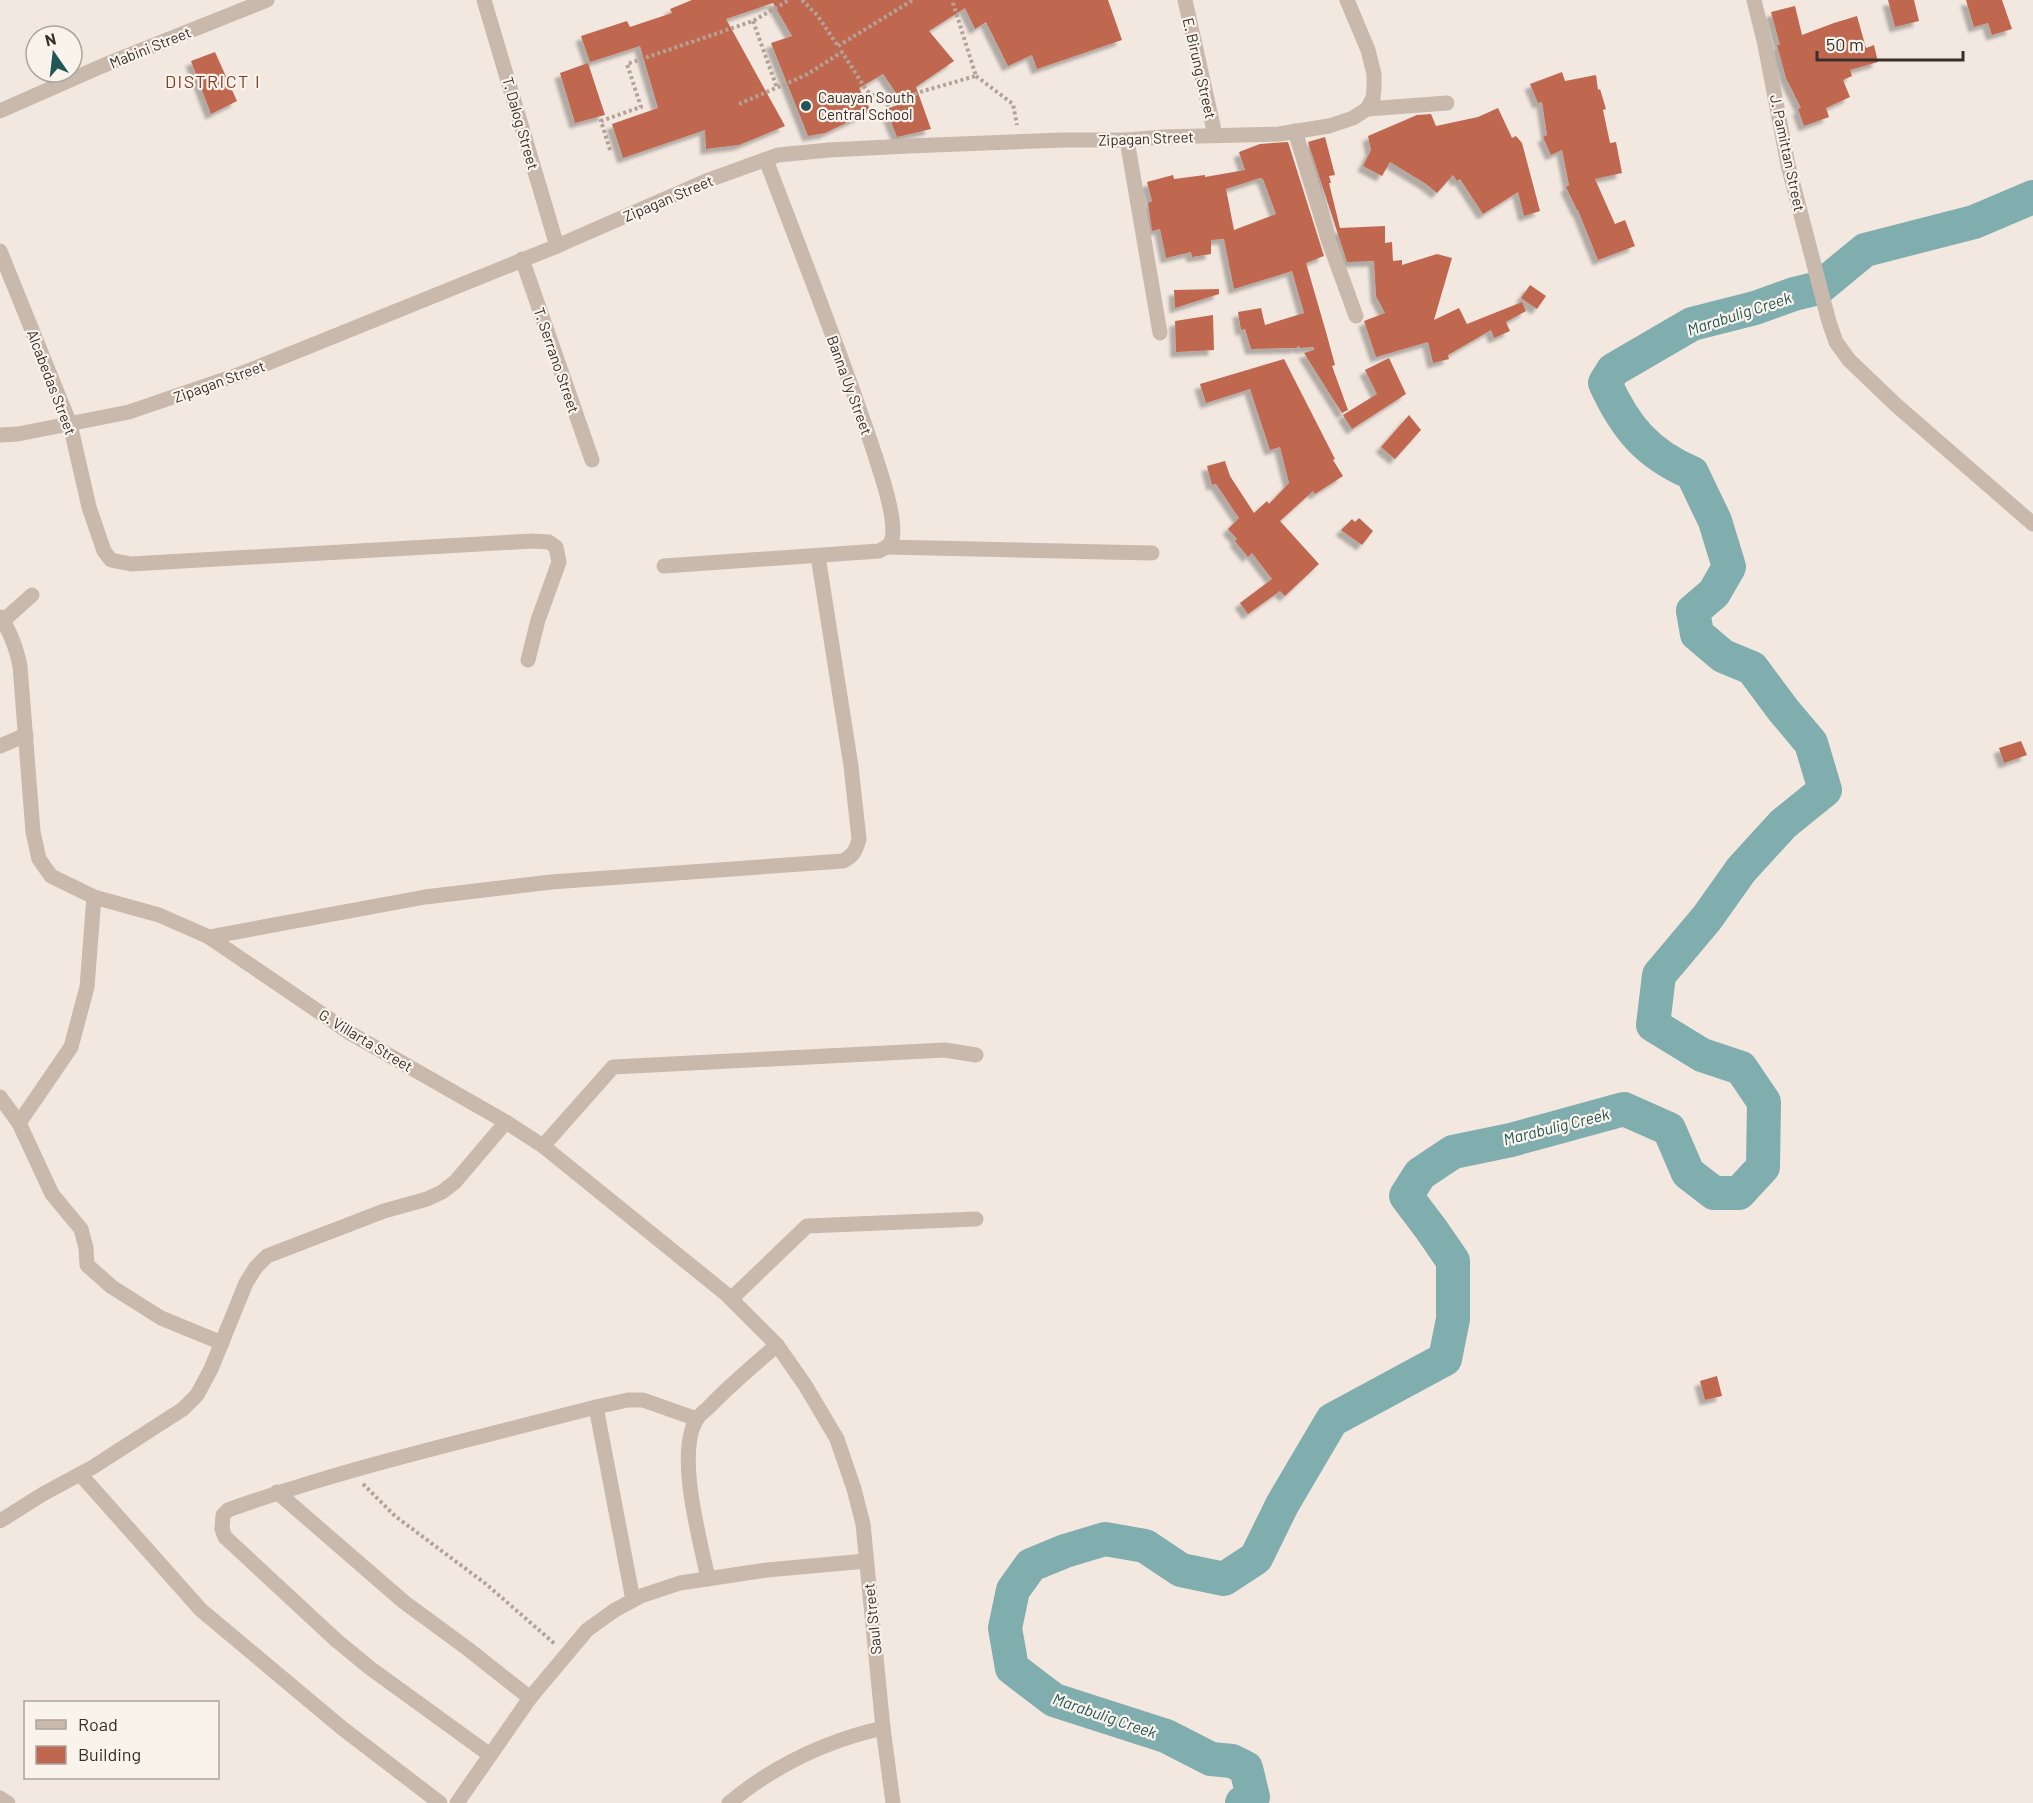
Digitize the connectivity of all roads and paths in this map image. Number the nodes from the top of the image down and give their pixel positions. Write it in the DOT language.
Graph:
graph roads {
  1 [pos="267,0"];
  2 [pos="484,0"];
  3 [pos="789,0"];
  4 [pos="802,0"];
  5 [pos="913,0"];
  6 [pos="951,0"];
  7 [pos="1185,0"];
  8 [pos="1347,0"];
  9 [pos="1754,0"];
  10 [pos="753,21"];
  11 [pos="838,46"];
  12 [pos="842,52"];
  13 [pos="976,76"];
  14 [pos="777,88"];
  15 [pos="1447,103"];
  16 [pos="739,104"];
  17 [pos="1367,109"];
  18 [pos="0,111"];
  19 [pos="1295,131"];
  20 [pos="1215,135"];
  21 [pos="1128,141"];
  22 [pos="1021,142"];
  23 [pos="610,150"];
  24 [pos="766,160"];
  25 [pos="557,246"];
  26 [pos="0,251"];
  27 [pos="522,259"];
  28 [pos="1356,316"];
  29 [pos="1160,333"];
  30 [pos="70,424"];
  31 [pos="0,435"];
  32 [pos="592,460"];
  33 [pos="2033,524"];
  34 [pos="887,547"];
  35 [pos="1152,554"];
  36 [pos="818,556"];
  37 [pos="664,566"];
  38 [pos="32,594"];
  39 [pos="2,619"];
  40 [pos="528,660"];
  41 [pos="26,735"];
  42 [pos="0,746"];
  43 [pos="94,897"];
  44 [pos="209,937"];
  45 [pos="976,1055"];
  46 [pos="0,1097"];
  47 [pos="506,1122"];
  48 [pos="19,1123"];
  49 [pos="543,1146"];
  50 [pos="976,1219"];
  51 [pos="731,1299"];
  52 [pos="222,1343"];
  53 [pos="777,1345"];
  54 [pos="596,1407"];
  55 [pos="697,1419"];
  56 [pos="837,1439"];
  57 [pos="349,1471"];
  58 [pos="80,1474"];
  59 [pos="277,1492"];
  60 [pos="0,1521"];
  61 [pos="866,1561"];
  62 [pos="708,1579"];
  63 [pos="633,1600"];
  64 [pos="567,1655"];
  65 [pos="530,1698"];
  66 [pos="883,1728"];
  67 [pos="490,1755"];
  68 [pos="0,1798"];
  69 [pos="8,1803"];
  70 [pos="440,1803"];
  71 [pos="457,1803"];
  72 [pos="729,1803"];
  73 [pos="893,1803"];
  1 -- 18 [label="street, Mabini Street"];
  2 -- 25 [label="street, T. Dalog Street"];
  3 -- 10 [label="path"];
  4 -- 11 [label="path"];
  5 -- 11 [label="path"];
  6 -- 13 [label="path"];
  7 -- 20 [label="street, E. Birung Street"];
  8 -- 17 [label="street"];
  9 -- 33 [label="street, J. Pamittan Street"];
  10 -- 14 [label="path"];
  10 -- 23 [label="path"];
  11 -- 12 [label="path"];
  12 -- 13 [label="path"];
  12 -- 14 [label="path"];
  13 -- 22 [label="path"];
  14 -- 16 [label="path"];
  15 -- 17 [label="street"];
  17 -- 19 [label="street, Zipagan Street"];
  19 -- 20 [label="street, Zipagan Street"];
  19 -- 28 [label="street"];
  20 -- 21 [label="street, Zipagan Street"];
  21 -- 22 [label="street, Zipagan Street"];
  21 -- 29 [label="street"];
  22 -- 24 [label="street, Zipagan Street"];
  24 -- 25 [label="street, Zipagan Street"];
  24 -- 34 [label="street, Banna Uy Street"];
  25 -- 27 [label="street, Zipagan Street"];
  26 -- 30 [label="street, Alcabedas Street"];
  27 -- 30 [label="street, Zipagan Street"];
  27 -- 32 [label="street, T. Serrano Street"];
  30 -- 31 [label="street, Zipagan Street"];
  30 -- 40 [label="street, Alcabedas Street"];
  34 -- 35 [label="street"];
  34 -- 36 [label="street"];
  36 -- 37 [label="street"];
  36 -- 44 [label="street"];
  38 -- 39 [label="street"];
  39 -- 41 [label="street, G. Villarta Street"];
  41 -- 42 [label="street"];
  41 -- 43 [label="street, G. Villarta Street"];
  43 -- 44 [label="street, G. Villarta Street"];
  43 -- 48 [label="street"];
  44 -- 47 [label="street, G. Villarta Street"];
  45 -- 49 [label="street"];
  46 -- 48 [label="street"];
  47 -- 49 [label="street, G. Villarta Street"];
  47 -- 52 [label="street"];
  48 -- 52 [label="street"];
  49 -- 51 [label="street, G. Villarta Street"];
  50 -- 51 [label="street"];
  51 -- 53 [label="street, G. Villarta Street"];
  52 -- 58 [label="street"];
  53 -- 55 [label="street"];
  53 -- 56 [label="street, G. Villarta Street"];
  54 -- 55 [label="street"];
  54 -- 57 [label="street"];
  54 -- 63 [label="street"];
  55 -- 62 [label="street"];
  56 -- 61 [label="street, Saul Street"];
  57 -- 59 [label="street"];
  57 -- 64 [label="path"];
  58 -- 60 [label="street"];
  58 -- 70 [label="street"];
  59 -- 65 [label="street"];
  59 -- 67 [label="street"];
  61 -- 62 [label="street"];
  61 -- 66 [label="street, Saul Street"];
  62 -- 63 [label="street"];
  63 -- 64 [label="street"];
  64 -- 65 [label="street"];
  65 -- 67 [label="street"];
  66 -- 72 [label="street"];
  66 -- 73 [label="street, Saul Street"];
  67 -- 71 [label="street"];
  68 -- 69 [label="street"];
}
